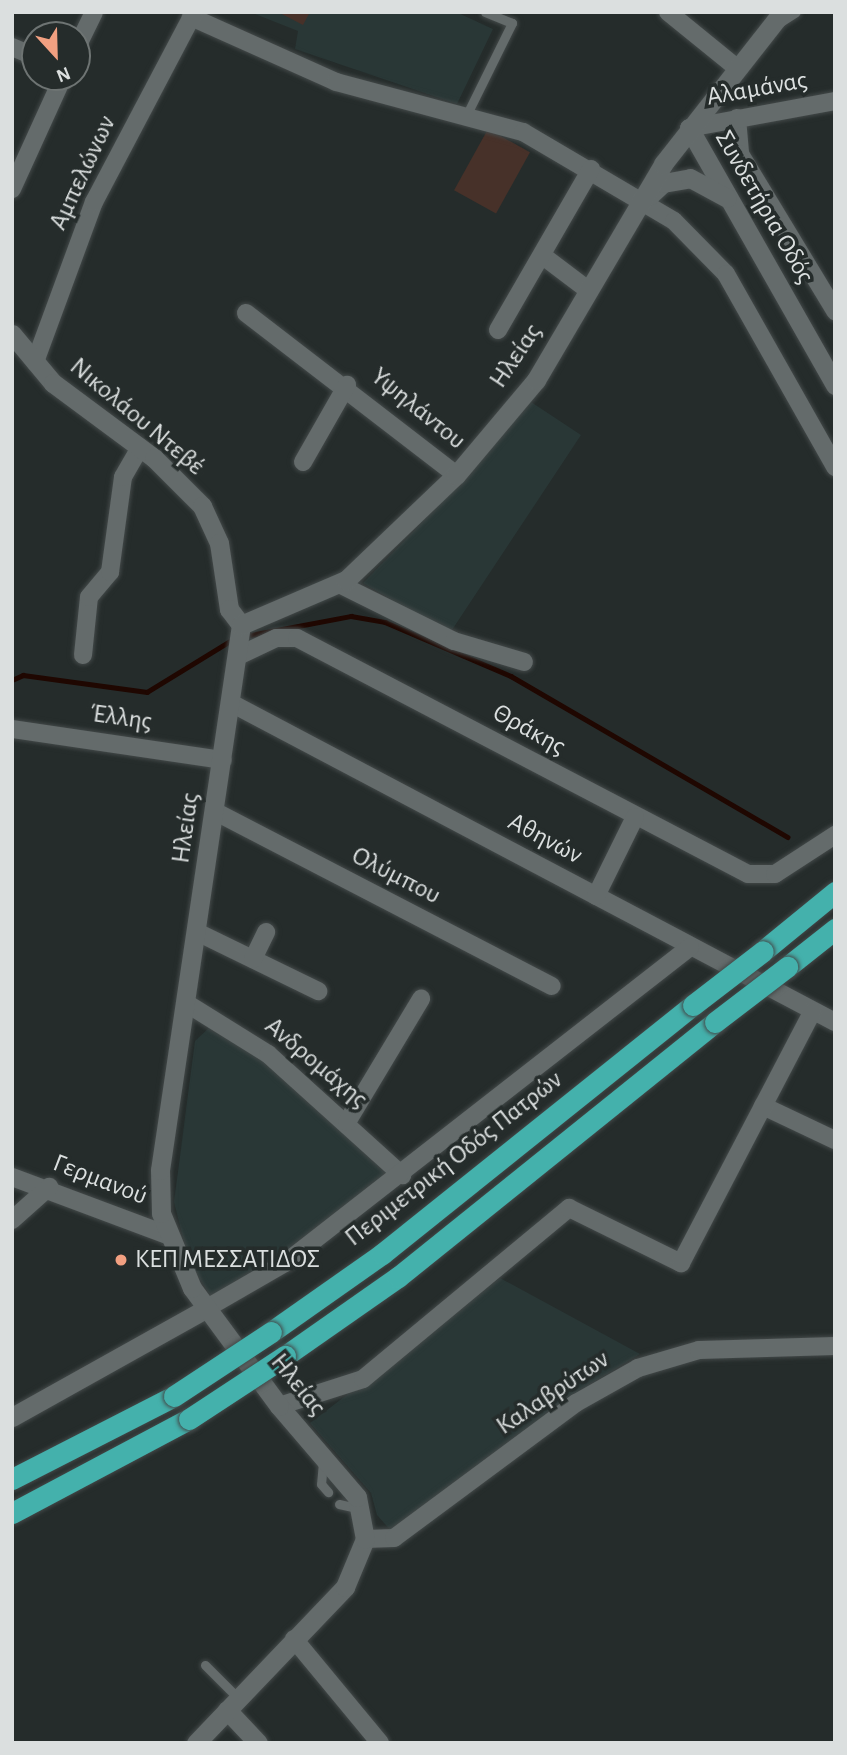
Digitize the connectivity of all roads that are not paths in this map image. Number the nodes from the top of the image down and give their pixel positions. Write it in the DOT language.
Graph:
graph roads {
  1 [pos="485,12"];
  2 [pos="668,12"];
  3 [pos="796,12"];
  4 [pos="192,15"];
  5 [pos="777,19"];
  6 [pos="737,68"];
  7 [pos="57,91"];
  8 [pos="835,101"];
  9 [pos="466,116"];
  10 [pos="737,118"];
  11 [pos="689,128"];
  12 [pos="12,153"];
  13 [pos="29,159"];
  14 [pos="591,169"];
  15 [pos="12,189"];
  16 [pos="642,201"];
  17 [pos="734,205"];
  18 [pos="543,256"];
  19 [pos="588,290"];
  20 [pos="835,311"];
  21 [pos="246,313"];
  22 [pos="498,330"];
  23 [pos="12,334"];
  24 [pos="34,362"];
  25 [pos="347,385"];
  26 [pos="835,385"];
  27 [pos="140,447"];
  28 [pos="303,462"];
  29 [pos="835,467"];
  30 [pos="456,475"];
  31 [pos="339,584"];
  32 [pos="240,639"];
  33 [pos="83,655"];
  34 [pos="524,663"];
  35 [pos="231,703"];
  36 [pos="12,729"];
  37 [pos="223,760"];
  38 [pos="216,812"];
  39 [pos="635,817"];
  40 [pos="835,835"];
  41 [pos="835,892"];
  42 [pos="596,896"];
  43 [pos="835,929"];
  44 [pos="197,932"];
  45 [pos="266,932"];
  46 [pos="690,947"];
  47 [pos="253,959"];
  48 [pos="552,986"];
  49 [pos="318,991"];
  50 [pos="421,999"];
  51 [pos="186,1003"];
  52 [pos="813,1011"];
  53 [pos="835,1023"];
  54 [pos="763,1106"];
  55 [pos="347,1122"];
  56 [pos="835,1140"];
  57 [pos="402,1175"];
  58 [pos="12,1177"];
  59 [pos="49,1187"];
  60 [pos="12,1220"];
  61 [pos="167,1235"];
  62 [pos="206,1308"];
  63 [pos="835,1346"];
  64 [pos="279,1406"];
  65 [pos="12,1417"];
  66 [pos="324,1457"];
  67 [pos="12,1479"];
  68 [pos="328,1492"];
  69 [pos="339,1504"];
  70 [pos="361,1509"];
  71 [pos="12,1513"];
  72 [pos="365,1539"];
  73 [pos="294,1639"];
  74 [pos="205,1665"];
  75 [pos="233,1704"];
  76 [pos="195,1743"];
  77 [pos="258,1743"];
  78 [pos="380,1743"];
  1 -- 9 [label="lane"];
  2 -- 6 [label="street"];
  3 -- 5 [label="lane"];
  4 -- 9 [label="street"];
  4 -- 24 [label="street, Αμπελώνων"];
  5 -- 6 [label="main road, Ηλείας"];
  6 -- 11 [label="main road, Ηλείας"];
  7 -- 13 [label="street"];
  8 -- 10 [label="street, Αλαμάνας"];
  9 -- 14 [label="street"];
  10 -- 11 [label="street, Αλαμάνας"];
  10 -- 20 [label="street"];
  11 -- 16 [label="main road, Ηλείας"];
  11 -- 17 [label="main road, Συνδετήρια Οδός"];
  12 -- 13 [label="street"];
  13 -- 15 [label="street"];
  14 -- 16 [label="street"];
  14 -- 18 [label="street"];
  16 -- 17 [label="main road"];
  16 -- 19 [label="main road, Ηλείας"];
  16 -- 29 [label="street"];
  17 -- 26 [label="main road, Συνδετήρια Οδός"];
  18 -- 19 [label="street"];
  18 -- 22 [label="street"];
  19 -- 30 [label="main road, Ηλείας"];
  21 -- 25 [label="street, Υψηλάντου"];
  23 -- 24 [label="main road, Νικολάου Ντεβέ"];
  24 -- 27 [label="main road, Νικολάου Ντεβέ"];
  25 -- 28 [label="street, Υψηλάντου"];
  25 -- 30 [label="street, Υψηλάντου"];
  27 -- 32 [label="main road, Νικολάου Ντεβέ"];
  27 -- 33 [label="street"];
  30 -- 31 [label="main road, Ηλείας"];
  31 -- 32 [label="main road, Ηλείας"];
  31 -- 34 [label="street"];
  32 -- 35 [label="main road, Ηλείας"];
  32 -- 39 [label="street, Θράκης"];
  35 -- 37 [label="main road, Ηλείας"];
  35 -- 42 [label="street, Αθηνών"];
  36 -- 37 [label="street, Έλλης"];
  37 -- 38 [label="main road, Ηλείας"];
  38 -- 44 [label="main road, Ηλείας"];
  38 -- 48 [label="street, Ολύμπου"];
  39 -- 40 [label="street, Θράκης"];
  39 -- 42 [label="street"];
  41 -- 67 [label="highway, Περιμετρική Οδός Πατρών, bridge"];
  42 -- 46 [label="street, Αθηνών"];
  43 -- 71 [label="highway, Περιμετρική Οδός Πατρών, bridge"];
  44 -- 47 [label="street"];
  44 -- 51 [label="main road, Ηλείας"];
  45 -- 47 [label="street"];
  46 -- 52 [label="street, Αθηνών"];
  46 -- 57 [label="street"];
  47 -- 49 [label="street"];
  50 -- 55 [label="street"];
  51 -- 55 [label="street, Ανδρομάχης"];
  51 -- 61 [label="main road, Ηλείας"];
  52 -- 53 [label="street, Αθηνών"];
  52 -- 54 [label="street"];
  54 -- 56 [label="street"];
  54 -- 64 [label="street"];
  55 -- 57 [label="street, Ανδρομάχης"];
  57 -- 62 [label="street"];
  58 -- 59 [label="street, Γερμανού"];
  59 -- 60 [label="street"];
  59 -- 61 [label="street, Γερμανού"];
  61 -- 62 [label="main road, Ηλείας"];
  62 -- 64 [label="main road, Ηλείας"];
  62 -- 65 [label="main road"];
  63 -- 72 [label="street, Καλαβρύτων"];
  64 -- 66 [label="main road, Ηλείας"];
  66 -- 68 [label="lane"];
  66 -- 70 [label="main road, Ηλείας"];
  69 -- 70 [label="lane"];
  70 -- 72 [label="main road, Ηλείας"];
  72 -- 73 [label="main road"];
  73 -- 75 [label="main road"];
  73 -- 78 [label="street"];
  74 -- 75 [label="lane"];
  75 -- 76 [label="main road"];
  75 -- 77 [label="main road"];
}
